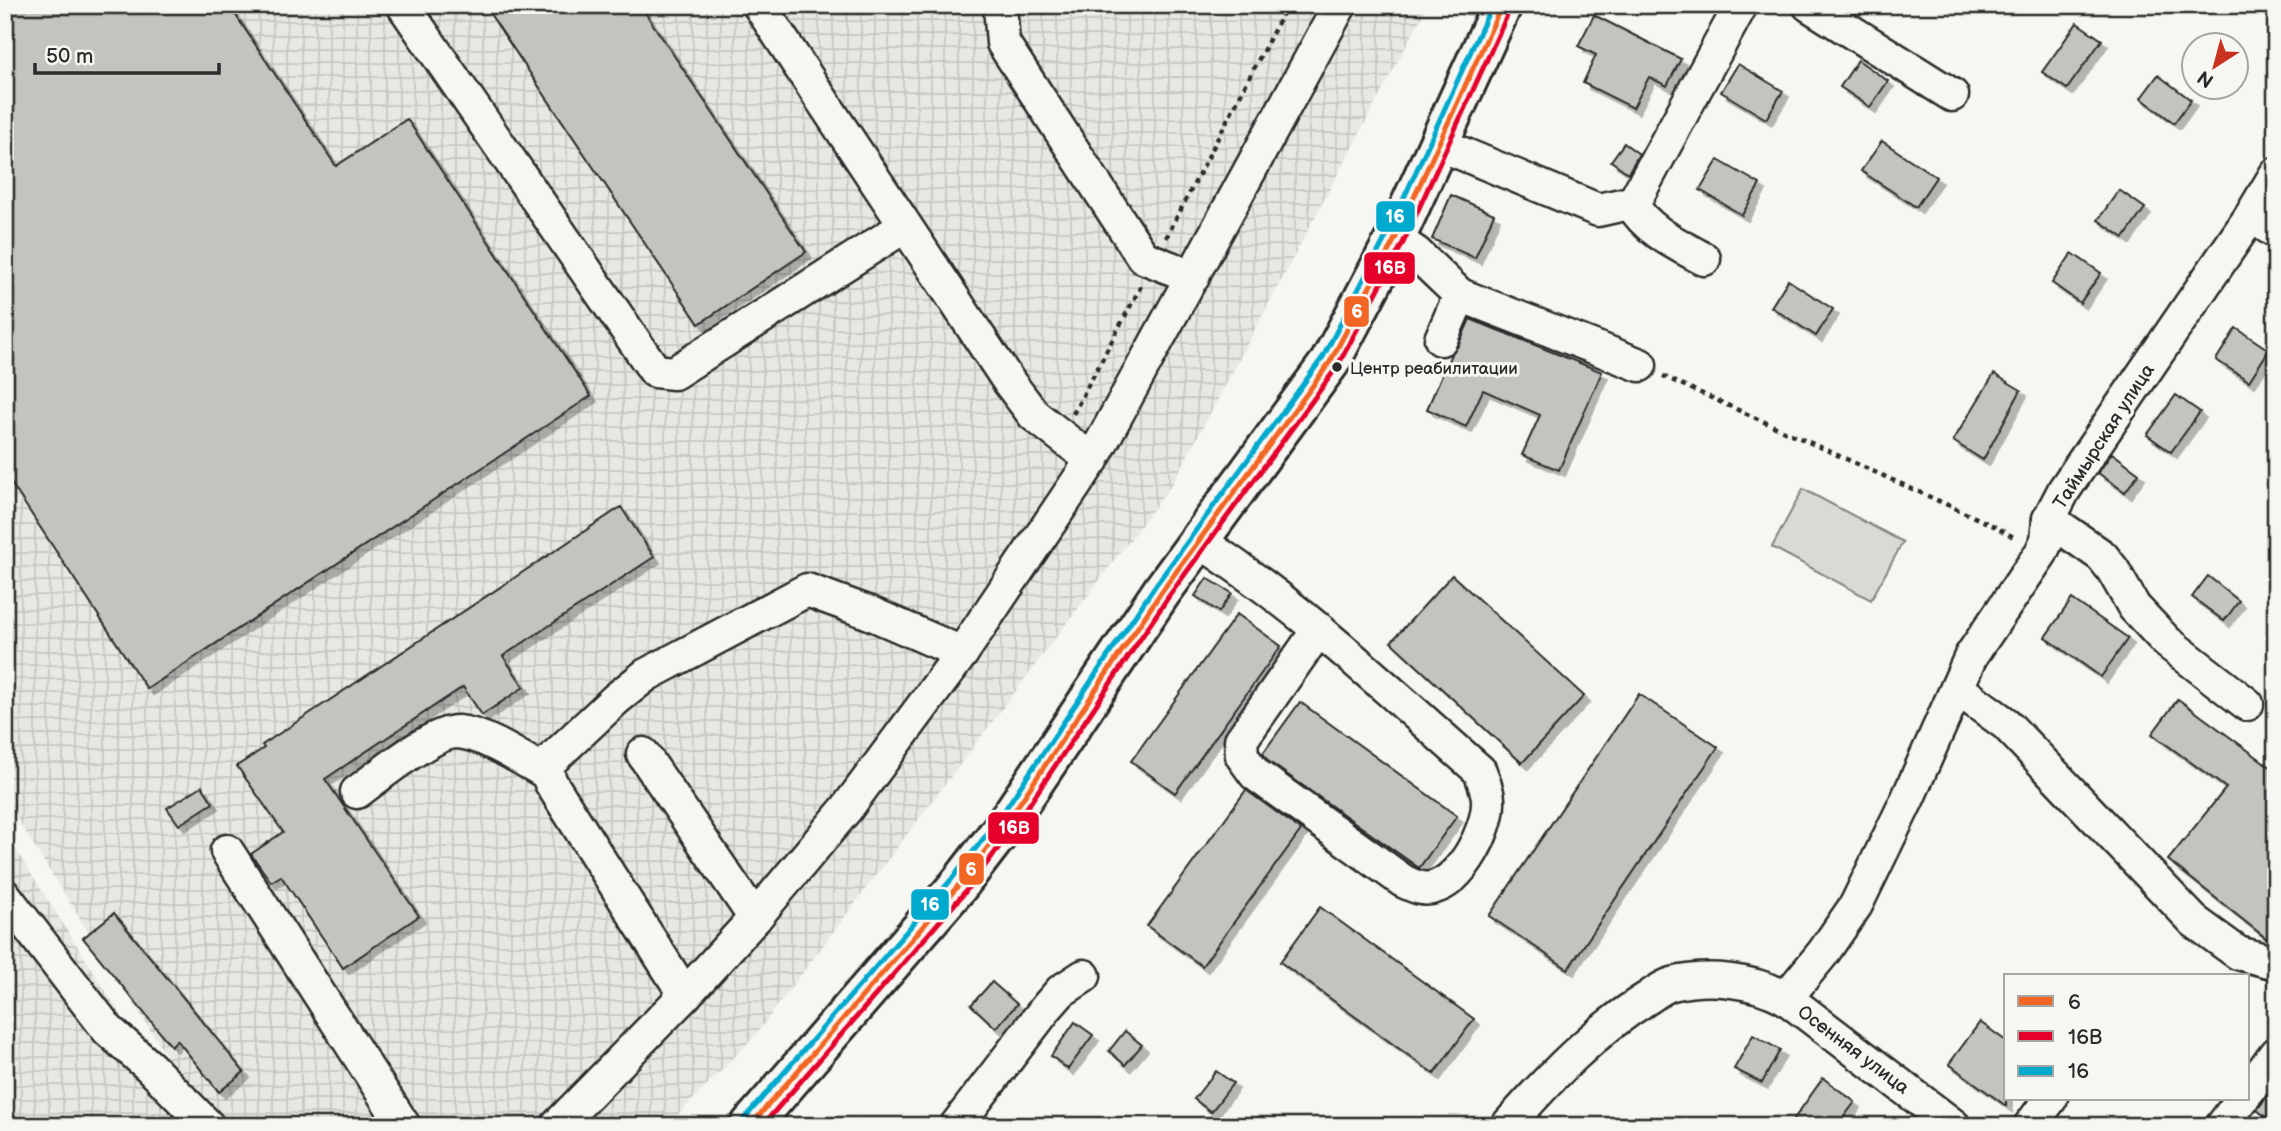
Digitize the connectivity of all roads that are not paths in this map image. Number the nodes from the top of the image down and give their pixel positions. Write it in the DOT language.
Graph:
graph roads {
  1 [pos="403,5"];
  2 [pos="759,5"];
  3 [pos="1000,5"];
  4 [pos="1340,5"];
  5 [pos="1502,5"];
  6 [pos="1741,5"];
  7 [pos="1810,5"];
  8 [pos="1952,95"];
  9 [pos="1439,144"];
  10 [pos="2276,174"];
  11 [pos="1631,203"];
  12 [pos="2264,224"];
  13 [pos="905,226"];
  14 [pos="1395,239"];
  15 [pos="1703,259"];
  16 [pos="1193,277"];
  17 [pos="1460,295"];
  18 [pos="1441,338"];
  19 [pos="1640,365"];
  20 [pos="1092,460"];
  21 [pos="2049,519"];
  22 [pos="1199,541"];
  23 [pos="1319,629"];
  24 [pos="962,653"];
  25 [pos="1958,689"];
  26 [pos="2247,704"];
  27 [pos="643,754"];
  28 [pos="547,773"];
  29 [pos="357,792"];
  30 [pos="227,851"];
  31 [pos="5,896"];
  32 [pos="755,918"];
  33 [pos="2276,963"];
  34 [pos="1084,976"];
  35 [pos="1639,976"];
  36 [pos="1670,984"];
  37 [pos="685,995"];
  38 [pos="1786,998"];
  39 [pos="2276,1053"];
  40 [pos="2250,1088"];
  41 [pos="2050,1100"];
  42 [pos="2242,1100"];
  43 [pos="208,1126"];
  44 [pos="404,1126"];
  45 [pos="557,1126"];
  46 [pos="750,1126"];
  47 [pos="956,1126"];
  48 [pos="1507,1126"];
  49 [pos="1954,1126"];
  50 [pos="2030,1126"];
  51 [pos="2222,1126"];
  1 -- 13 [label="street"];
  2 -- 13 [label="street"];
  3 -- 16 [label="street"];
  4 -- 16 [label="street"];
  5 -- 9 [label="main road"];
  6 -- 11 [label="street"];
  7 -- 8 [label="street"];
  9 -- 11 [label="street"];
  9 -- 14 [label="main road"];
  10 -- 12 [label="street, Таймырская улица"];
  11 -- 15 [label="street"];
  12 -- 21 [label="street, Таймырская улица"];
  13 -- 20 [label="street"];
  14 -- 17 [label="street"];
  14 -- 22 [label="main road"];
  16 -- 20 [label="street"];
  17 -- 18 [label="street"];
  17 -- 19 [label="street"];
  20 -- 24 [label="street"];
  21 -- 25 [label="street, Таймырская улица"];
  21 -- 26 [label="street"];
  22 -- 23 [label="street"];
  22 -- 46 [label="main road"];
  23 -- 23 [label="street"];
  24 -- 28 [label="street"];
  24 -- 32 [label="street"];
  25 -- 33 [label="street"];
  25 -- 38 [label="street, Таймырская улица"];
  27 -- 32 [label="street"];
  28 -- 29 [label="street"];
  28 -- 37 [label="street"];
  30 -- 44 [label="street"];
  31 -- 43 [label="street"];
  32 -- 37 [label="street"];
  34 -- 47 [label="street"];
  35 -- 36 [label="street"];
  36 -- 38 [label="street, Осенняя улица"];
  36 -- 48 [label="street"];
  37 -- 45 [label="street"];
  38 -- 49 [label="street, Осенняя улица"];
  39 -- 40 [label="street"];
  41 -- 50 [label="street"];
  42 -- 51 [label="street"];
}
